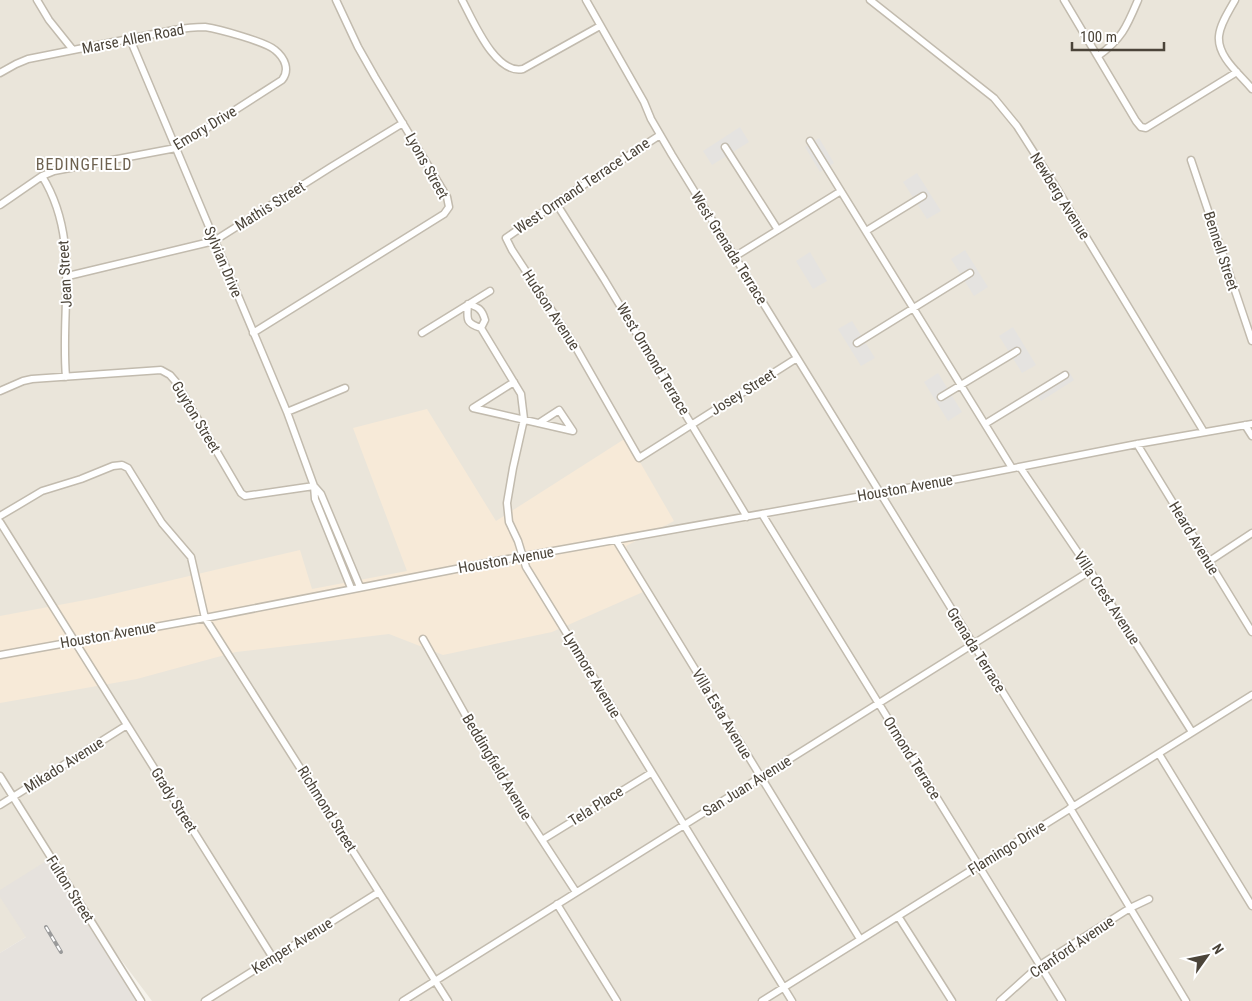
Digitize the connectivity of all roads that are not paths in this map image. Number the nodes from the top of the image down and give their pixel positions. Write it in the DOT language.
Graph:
graph roads {
  1 [pos="37,0"];
  2 [pos="336,0"];
  3 [pos="462,0"];
  4 [pos="586,0"];
  5 [pos="870,0"];
  6 [pos="1064,0"];
  7 [pos="1138,0"];
  8 [pos="1235,0"];
  9 [pos="600,26"];
  10 [pos="130,39"];
  11 [pos="73,50"];
  12 [pos="1098,56"];
  13 [pos="1237,72"];
  14 [pos="0,73"];
  15 [pos="268,89"];
  16 [pos="1252,89"];
  17 [pos="403,123"];
  18 [pos="660,135"];
  19 [pos="810,141"];
  20 [pos="726,147"];
  21 [pos="176,148"];
  22 [pos="1191,160"];
  23 [pos="42,176"];
  24 [pos="841,191"];
  25 [pos="923,196"];
  26 [pos="556,203"];
  27 [pos="0,205"];
  28 [pos="778,230"];
  29 [pos="866,231"];
  30 [pos="506,238"];
  31 [pos="214,241"];
  32 [pos="734,257"];
  33 [pos="970,274"];
  34 [pos="68,276"];
  35 [pos="490,291"];
  36 [pos="468,304"];
  37 [pos="914,308"];
  38 [pos="481,328"];
  39 [pos="253,333"];
  40 [pos="422,333"];
  41 [pos="1252,341"];
  42 [pos="857,343"];
  43 [pos="1018,351"];
  44 [pos="797,358"];
  45 [pos="1065,375"];
  46 [pos="66,377"];
  47 [pos="514,382"];
  48 [pos="961,385"];
  49 [pos="345,388"];
  50 [pos="0,391"];
  51 [pos="941,397"];
  52 [pos="287,412"];
  53 [pos="524,419"];
  54 [pos="538,423"];
  55 [pos="692,424"];
  56 [pos="985,424"];
  57 [pos="1249,425"];
  58 [pos="1204,432"];
  59 [pos="1252,436"];
  60 [pos="1137,444"];
  61 [pos="639,458"];
  62 [pos="1016,467"];
  63 [pos="314,486"];
  64 [pos="880,493"];
  65 [pos="762,514"];
  66 [pos="0,516"];
  67 [pos="747,517"];
  68 [pos="0,522"];
  69 [pos="1252,533"];
  70 [pos="616,540"];
  71 [pos="523,557"];
  72 [pos="1208,562"];
  73 [pos="1090,571"];
  74 [pos="360,587"];
  75 [pos="352,588"];
  76 [pos="205,618"];
  77 [pos="1252,632"];
  78 [pos="423,639"];
  79 [pos="75,642"];
  80 [pos="973,645"];
  81 [pos="0,655"];
  82 [pos="1252,695"];
  83 [pos="879,704"];
  84 [pos="127,725"];
  85 [pos="1192,732"];
  86 [pos="1159,754"];
  87 [pos="651,773"];
  88 [pos="0,776"];
  89 [pos="761,778"];
  90 [pos="13,797"];
  91 [pos="0,805"];
  92 [pos="1071,807"];
  93 [pos="683,826"];
  94 [pos="542,840"];
  95 [pos="979,866"];
  96 [pos="379,892"];
  97 [pos="576,892"];
  98 [pos="1149,899"];
  99 [pos="557,904"];
  100 [pos="1252,906"];
  101 [pos="1130,908"];
  102 [pos="898,916"];
  103 [pos="860,940"];
  104 [pos="273,958"];
  105 [pos="1040,965"];
  106 [pos="435,981"];
  107 [pos="783,988"];
  108 [pos="141,1001"];
  109 [pos="205,1001"];
  110 [pos="403,1001"];
  111 [pos="448,1001"];
  112 [pos="617,1001"];
  113 [pos="762,1001"];
  114 [pos="792,1001"];
  115 [pos="952,1001"];
  116 [pos="1000,1001"];
  117 [pos="1062,1001"];
  118 [pos="1186,1001"];
  1 -- 11 [label="street"];
  2 -- 17 [label="street, Lyons Street"];
  3 -- 9 [label="street"];
  4 -- 9 [label="street, West Grenada Terrace"];
  5 -- 58 [label="street, Newberg Avenue"];
  6 -- 12 [label="street"];
  7 -- 12 [label="street"];
  8 -- 13 [label="street"];
  9 -- 18 [label="street, West Grenada Terrace"];
  10 -- 11 [label="street, Marse Allen Road"];
  10 -- 15 [label="street, Marse Allen Road"];
  10 -- 21 [label="street, Sylvian Drive"];
  11 -- 14 [label="street, Marse Allen Road"];
  12 -- 13 [label="street"];
  13 -- 16 [label="street"];
  15 -- 21 [label="street, Emory Drive"];
  17 -- 31 [label="street, Mathis Street"];
  17 -- 39 [label="street, Lyons Street"];
  18 -- 26 [label="street, West Ormand Terrace Lane"];
  18 -- 32 [label="street, West Grenada Terrace"];
  19 -- 24 [label="street"];
  20 -- 28 [label="street"];
  21 -- 23 [label="street, Emory Drive"];
  21 -- 31 [label="street, Sylvian Drive"];
  22 -- 41 [label="street, Bennell Street"];
  23 -- 27 [label="street, Emory Drive"];
  23 -- 34 [label="street, Jean Street"];
  24 -- 28 [label="street"];
  24 -- 29 [label="street"];
  25 -- 29 [label="street"];
  26 -- 30 [label="street, West Ormand Terrace Lane"];
  26 -- 55 [label="street, West Ormond Terrace"];
  28 -- 32 [label="street"];
  29 -- 37 [label="street"];
  30 -- 61 [label="street, Hudson Avenue"];
  31 -- 34 [label="street, Mathis Street"];
  31 -- 39 [label="street, Sylvian Drive"];
  32 -- 44 [label="street, West Grenada Terrace"];
  33 -- 37 [label="street"];
  34 -- 46 [label="street, Jean Street"];
  35 -- 36 [label="street"];
  36 -- 38 [label="street, Lynmore Avenue"];
  36 -- 38 [label="street, Lynmore Avenue"];
  36 -- 40 [label="street"];
  37 -- 42 [label="street"];
  37 -- 48 [label="street"];
  38 -- 47 [label="street, Lynmore Avenue"];
  39 -- 52 [label="street, Sylvian Drive"];
  43 -- 48 [label="street"];
  44 -- 55 [label="street, Josey Street"];
  44 -- 64 [label="street, West Grenada Terrace"];
  45 -- 56 [label="street"];
  46 -- 50 [label="street, Guyton Street"];
  46 -- 63 [label="street, Guyton Street"];
  47 -- 53 [label="street, Lynmore Avenue"];
  47 -- 53 [label="street"];
  48 -- 51 [label="street"];
  48 -- 56 [label="street"];
  49 -- 52 [label="street"];
  52 -- 63 [label="street, Sylvian Drive"];
  53 -- 54 [label="street"];
  53 -- 71 [label="street, Lynmore Avenue"];
  54 -- 54 [label="street"];
  55 -- 61 [label="street, Josey Street"];
  55 -- 67 [label="street, West Ormond Terrace"];
  56 -- 62 [label="street"];
  57 -- 58 [label="street, Houston Avenue"];
  57 -- 59 [label="street"];
  58 -- 60 [label="street, Houston Avenue"];
  60 -- 62 [label="street, Houston Avenue"];
  60 -- 72 [label="street, Heard Avenue"];
  62 -- 64 [label="street, Houston Avenue"];
  62 -- 73 [label="street, Villa Crest Avenue"];
  63 -- 74 [label="street, Sylvian Drive"];
  63 -- 75 [label="street, Sylvian Drive"];
  64 -- 65 [label="street, Houston Avenue"];
  64 -- 80 [label="street, Grenada Terrace"];
  65 -- 67 [label="street, Houston Avenue"];
  65 -- 83 [label="street, Ormond Terrace"];
  66 -- 76 [label="street, Richmond Street"];
  67 -- 70 [label="street, Houston Avenue"];
  68 -- 79 [label="street, Grady Street"];
  69 -- 72 [label="street"];
  70 -- 71 [label="street, Houston Avenue"];
  70 -- 89 [label="street, Villa Esta Avenue"];
  71 -- 74 [label="street, Houston Avenue"];
  71 -- 87 [label="street, Lynmore Avenue"];
  72 -- 77 [label="street, Heard Avenue"];
  73 -- 80 [label="street, San Juan Avenue"];
  73 -- 85 [label="street, Villa Crest Avenue"];
  74 -- 75 [label="street, Houston Avenue"];
  75 -- 76 [label="street, Houston Avenue"];
  76 -- 79 [label="street, Houston Avenue"];
  76 -- 96 [label="street, Richmond Street"];
  78 -- 94 [label="street, Beddingfield Avenue"];
  79 -- 81 [label="street, Houston Avenue"];
  79 -- 84 [label="street, Grady Street"];
  80 -- 83 [label="street, San Juan Avenue"];
  80 -- 92 [label="street, Grenada Terrace"];
  82 -- 85 [label="street, Flamingo Drive"];
  83 -- 89 [label="street, San Juan Avenue"];
  83 -- 95 [label="street, Ormond Terrace"];
  84 -- 90 [label="street, Mikado Avenue"];
  84 -- 104 [label="street, Grady Street"];
  85 -- 86 [label="street, Flamingo Drive"];
  86 -- 92 [label="street, Flamingo Drive"];
  86 -- 100 [label="street"];
  87 -- 93 [label="street, Lynmore Avenue"];
  87 -- 94 [label="street, Tela Place"];
  88 -- 90 [label="street, Fulton Street"];
  89 -- 93 [label="street, San Juan Avenue"];
  89 -- 103 [label="street, Villa Esta Avenue"];
  90 -- 91 [label="street, Mikado Avenue"];
  90 -- 108 [label="street, Fulton Street"];
  92 -- 95 [label="street, Flamingo Drive"];
  92 -- 101 [label="street, Grenada Terrace"];
  93 -- 97 [label="street, San Juan Avenue"];
  93 -- 107 [label="street, Lynmore Avenue"];
  94 -- 97 [label="street, Beddingfield Avenue"];
  95 -- 102 [label="street, Flamingo Drive"];
  95 -- 105 [label="street, Ormond Terrace"];
  96 -- 104 [label="street, Kemper Avenue"];
  96 -- 106 [label="street, Richmond Street"];
  97 -- 99 [label="street, San Juan Avenue"];
  98 -- 101 [label="street, Cranford Avenue"];
  99 -- 106 [label="street, San Juan Avenue"];
  99 -- 112 [label="street"];
  101 -- 105 [label="street, Cranford Avenue"];
  101 -- 118 [label="street, Grenada Terrace"];
  102 -- 103 [label="street, Flamingo Drive"];
  102 -- 115 [label="street"];
  103 -- 107 [label="street, Flamingo Drive"];
  104 -- 109 [label="street, Kemper Avenue"];
  105 -- 116 [label="street, Cranford Avenue"];
  105 -- 117 [label="street, Ormond Terrace"];
  106 -- 110 [label="street, San Juan Avenue"];
  106 -- 111 [label="street, Richmond Street"];
  107 -- 113 [label="street, Flamingo Drive"];
  107 -- 114 [label="street, Lynmore Avenue"];
}
